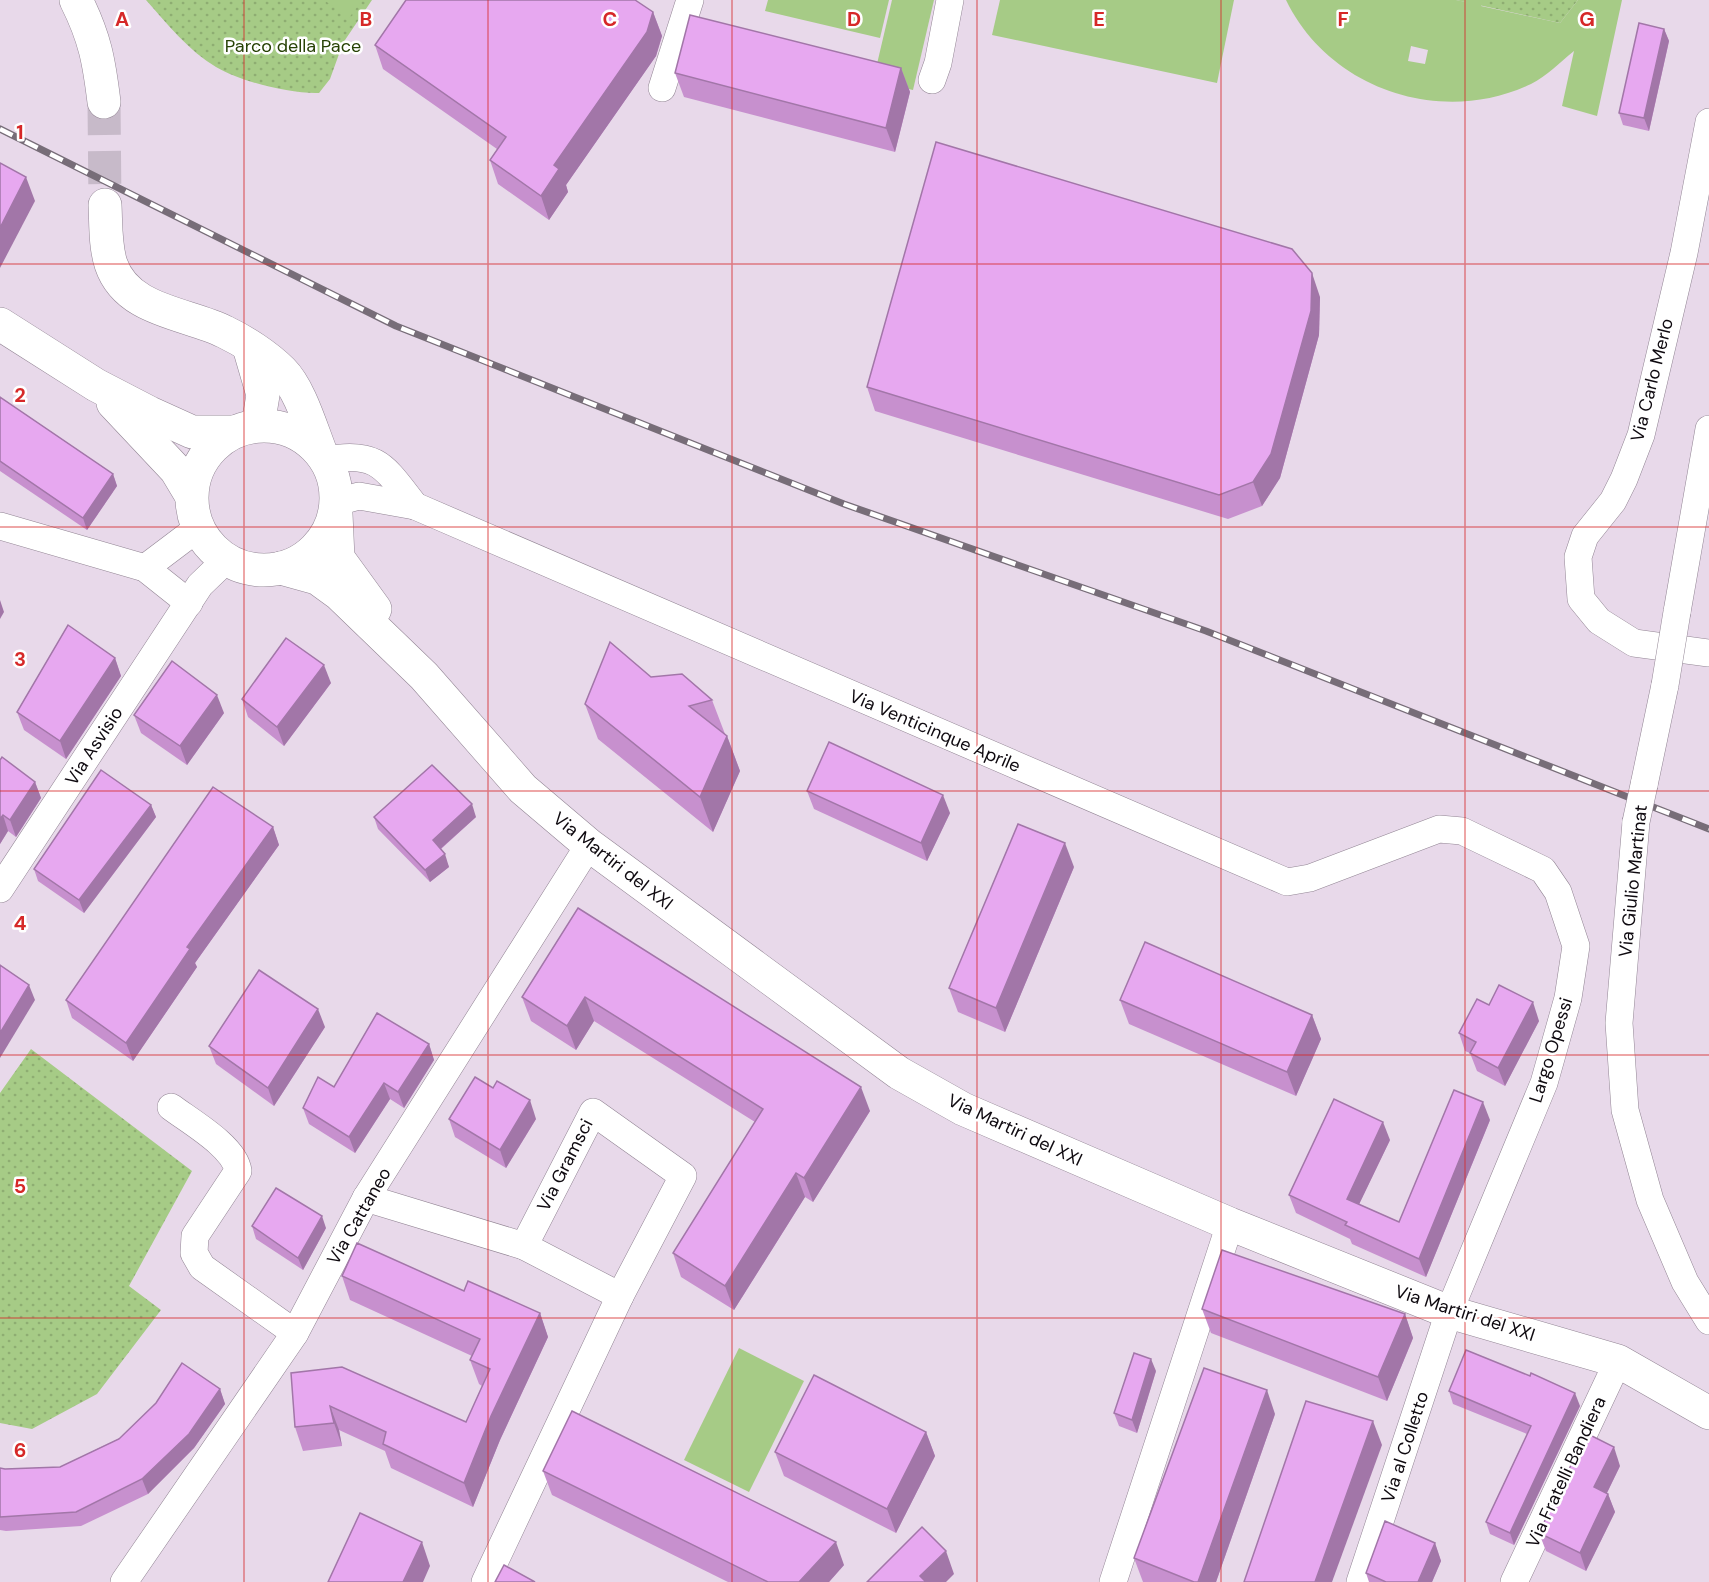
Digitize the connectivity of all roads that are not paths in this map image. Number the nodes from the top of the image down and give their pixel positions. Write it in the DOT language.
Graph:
graph roads {
  1 [pos="76,0"];
  2 [pos="690,0"];
  3 [pos="950,0"];
  4 [pos="932,80"];
  5 [pos="662,88"];
  6 [pos="104,102"];
  7 [pos="1709,122"];
  8 [pos="105,205"];
  9 [pos="0,324"];
  10 [pos="249,347"];
  11 [pos="96,385"];
  12 [pos="245,428"];
  13 [pos="1709,429"];
  14 [pos="324,456"];
  15 [pos="191,495"];
  16 [pos="336,506"];
  17 [pos="415,506"];
  18 [pos="0,526"];
  19 [pos="198,528"];
  20 [pos="226,560"];
  21 [pos="145,568"];
  22 [pos="280,568"];
  23 [pos="189,603"];
  24 [pos="1709,653"];
  25 [pos="424,676"];
  26 [pos="1462,831"];
  27 [pos="589,845"];
  28 [pos="0,889"];
  29 [pos="171,1107"];
  30 [pos="366,1198"];
  31 [pos="1230,1224"];
  32 [pos="524,1246"];
  33 [pos="620,1296"];
  34 [pos="1449,1311"];
  35 [pos="1709,1321"];
  36 [pos="295,1333"];
  37 [pos="1618,1361"];
  38 [pos="1709,1413"];
  39 [pos="124,1582"];
  40 [pos="485,1582"];
  41 [pos="1113,1582"];
  42 [pos="1360,1582"];
  43 [pos="1514,1582"];
  1 -- 6 [label="street"];
  2 -- 5 [label="street"];
  3 -- 4 [label="street"];
  7 -- 24 [label="street, Via Carlo Merlo"];
  8 -- 10 [label="street"];
  9 -- 11 [label="street, Via Martiri del XXI"];
  10 -- 12 [label="street"];
  10 -- 14 [label="street"];
  11 -- 12 [label="street, Via Martiri del XXI"];
  11 -- 15 [label="street, Via Martiri del XXI"];
  12 -- 14 [label="street, Via Martiri del XXI"];
  12 -- 15 [label="street, Via Martiri del XXI"];
  13 -- 35 [label="street, Via Giulio Martinat, bridge"];
  14 -- 16 [label="street, Via Martiri del XXI"];
  14 -- 17 [label="street"];
  15 -- 19 [label="street, Via Martiri del XXI"];
  16 -- 17 [label="street"];
  16 -- 22 [label="street, Via Martiri del XXI"];
  16 -- 25 [label="street, Via Martiri del XXI"];
  17 -- 26 [label="street, Via Venticinque Aprile"];
  18 -- 21 [label="street"];
  19 -- 20 [label="street, Via Martiri del XXI"];
  19 -- 21 [label="street"];
  20 -- 22 [label="street, Via Martiri del XXI"];
  20 -- 23 [label="street, Via Asvisio"];
  21 -- 23 [label="street"];
  22 -- 25 [label="street, Via Martiri del XXI"];
  23 -- 28 [label="street, Via Asvisio"];
  25 -- 27 [label="street, Via Martiri del XXI"];
  26 -- 34 [label="street, Largo Opessi"];
  27 -- 30 [label="street, Via Cattaneo"];
  27 -- 31 [label="street, Via Martiri del XXI"];
  29 -- 36 [label="street"];
  30 -- 32 [label="street"];
  30 -- 36 [label="street, Via Cattaneo"];
  31 -- 34 [label="street, Via Martiri del XXI"];
  31 -- 41 [label="street"];
  32 -- 33 [label="street"];
  32 -- 33 [label="street, Via Gramsci"];
  33 -- 40 [label="street, Via Gramsci"];
  34 -- 37 [label="street, Via Martiri del XXI"];
  34 -- 42 [label="street, Via al Colletto"];
  36 -- 39 [label="street, Via Cattaneo"];
  37 -- 38 [label="street, Via Martiri del XXI"];
  37 -- 43 [label="street, Via Fratelli Bandiera"];
}
